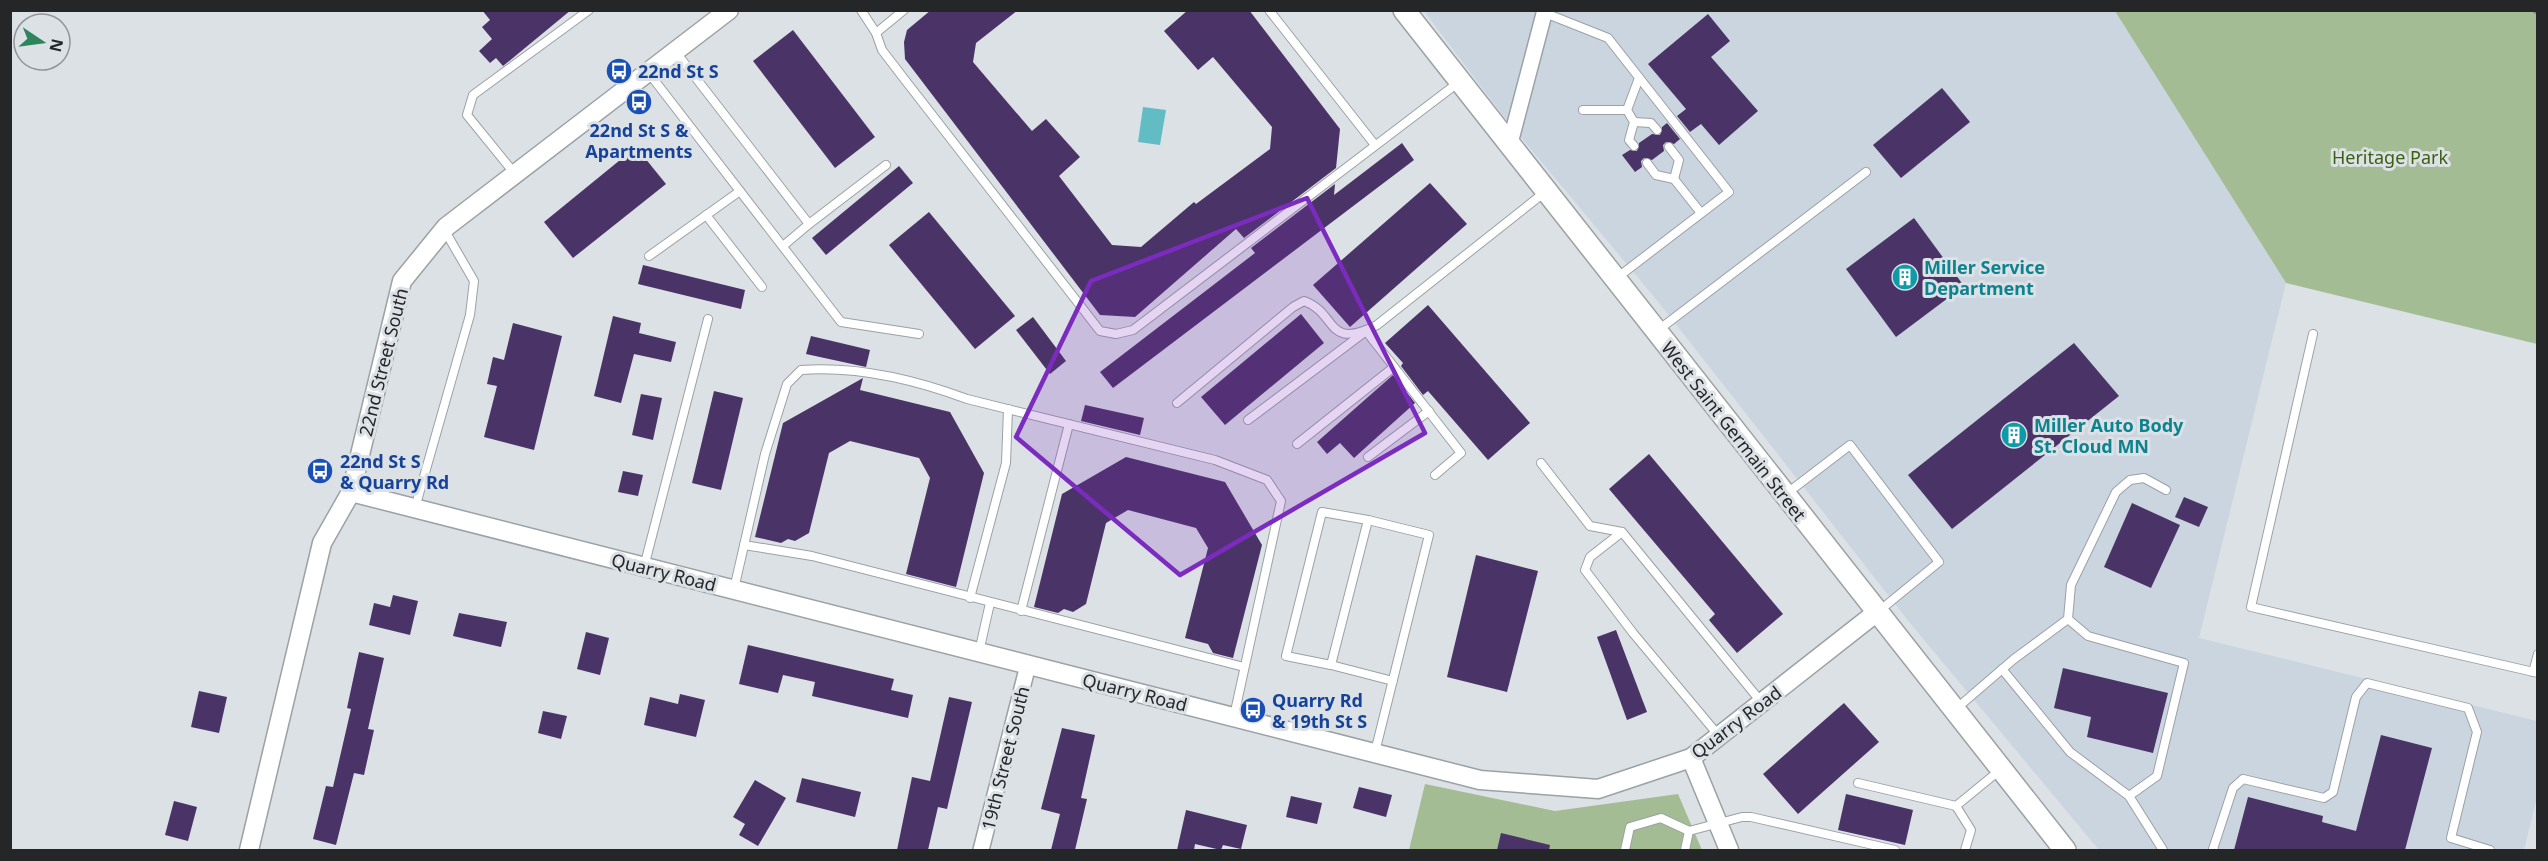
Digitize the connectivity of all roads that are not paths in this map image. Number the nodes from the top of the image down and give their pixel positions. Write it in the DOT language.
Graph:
graph roads {
  1 [pos="589,10"];
  2 [pos="729,10"];
  3 [pos="861,10"];
  4 [pos="904,10"];
  5 [pos="1269,10"];
  6 [pos="1404,10"];
  7 [pos="1545,12"];
  8 [pos="876,33"];
  9 [pos="675,51"];
  10 [pos="648,72"];
  11 [pos="1639,78"];
  12 [pos="1459,82"];
  13 [pos="1583,110"];
  14 [pos="1627,110"];
  15 [pos="1634,122"];
  16 [pos="1657,130"];
  17 [pos="1375,145"];
  18 [pos="1634,146"];
  19 [pos="1509,147"];
  20 [pos="1669,147"];
  21 [pos="1647,163"];
  22 [pos="886,165"];
  23 [pos="1866,172"];
  24 [pos="515,174"];
  25 [pos="1674,179"];
  26 [pos="740,191"];
  27 [pos="1545,192"];
  28 [pos="1701,213"];
  29 [pos="706,214"];
  30 [pos="809,224"];
  31 [pos="444,229"];
  32 [pos="783,246"];
  33 [pos="649,256"];
  34 [pos="1615,280"];
  35 [pos="762,287"];
  36 [pos="708,319"];
  37 [pos="1366,331"];
  38 [pos="1656,332"];
  39 [pos="919,334"];
  40 [pos="2313,334"];
  41 [pos="1394,367"];
  42 [pos="1177,403"];
  43 [pos="1008,409"];
  44 [pos="1429,411"];
  45 [pos="1248,420"];
  46 [pos="1070,424"];
  47 [pos="1297,444"];
  48 [pos="1368,457"];
  49 [pos="1541,463"];
  50 [pos="1435,475"];
  51 [pos="2166,490"];
  52 [pos="351,492"];
  53 [pos="1784,495"];
  54 [pos="415,508"];
  55 [pos="1368,520"];
  56 [pos="1622,532"];
  57 [pos="744,544"];
  58 [pos="644,567"];
  59 [pos="734,590"];
  60 [pos="970,598"];
  61 [pos="990,603"];
  62 [pos="1021,611"];
  63 [pos="1877,612"];
  64 [pos="2068,619"];
  65 [pos="979,652"];
  66 [pos="2538,654"];
  67 [pos="1028,665"];
  68 [pos="1331,665"];
  69 [pos="1244,668"];
  70 [pos="2002,669"];
  71 [pos="2535,673"];
  72 [pos="1393,681"];
  73 [pos="1761,703"];
  74 [pos="1954,710"];
  75 [pos="1233,717"];
  76 [pos="1719,736"];
  77 [pos="1375,753"];
  78 [pos="1691,758"];
  79 [pos="2001,769"];
  80 [pos="1858,783"];
  81 [pos="2129,796"];
  82 [pos="1956,806"];
  83 [pos="1718,823"];
  84 [pos="1689,831"];
  85 [pos="249,850"];
  86 [pos="981,850"];
  87 [pos="1624,850"];
  88 [pos="1686,850"];
  89 [pos="1729,850"];
  90 [pos="1895,850"];
  91 [pos="1965,850"];
  92 [pos="2065,850"];
  93 [pos="2163,850"];
  94 [pos="2213,850"];
  95 [pos="2490,850"];
  1 -- 24 [label="lane"];
  2 -- 9 [label="street, 22nd Street South"];
  3 -- 8 [label="lane"];
  4 -- 8 [label="lane"];
  5 -- 17 [label="lane"];
  6 -- 12 [label="main road, West Saint Germain Street"];
  7 -- 11 [label="lane"];
  7 -- 19 [label="street"];
  8 -- 17 [label="lane"];
  9 -- 10 [label="street, 22nd Street South"];
  9 -- 30 [label="lane"];
  10 -- 24 [label="street, 22nd Street South"];
  10 -- 26 [label="lane"];
  11 -- 14 [label="lane"];
  11 -- 28 [label="lane"];
  12 -- 17 [label="lane"];
  12 -- 19 [label="main road, West Saint Germain Street"];
  13 -- 14 [label="lane"];
  14 -- 15 [label="lane"];
  15 -- 16 [label="lane"];
  15 -- 18 [label="lane"];
  19 -- 27 [label="main road, West Saint Germain Street"];
  20 -- 25 [label="lane"];
  21 -- 25 [label="lane"];
  22 -- 30 [label="lane"];
  23 -- 38 [label="lane"];
  24 -- 31 [label="street, 22nd Street South"];
  25 -- 28 [label="lane"];
  26 -- 29 [label="lane"];
  26 -- 32 [label="lane"];
  27 -- 34 [label="main road, West Saint Germain Street"];
  27 -- 37 [label="lane"];
  28 -- 34 [label="lane"];
  29 -- 33 [label="lane"];
  29 -- 35 [label="lane"];
  30 -- 32 [label="lane"];
  31 -- 52 [label="street, 22nd Street South"];
  31 -- 54 [label="lane"];
  32 -- 39 [label="lane"];
  34 -- 38 [label="main road, West Saint Germain Street"];
  36 -- 58 [label="lane"];
  37 -- 41 [label="lane"];
  37 -- 42 [label="lane"];
  37 -- 45 [label="lane"];
  38 -- 53 [label="main road, West Saint Germain Street"];
  40 -- 71 [label="lane"];
  41 -- 44 [label="lane"];
  41 -- 47 [label="lane"];
  43 -- 46 [label="lane"];
  43 -- 57 [label="lane"];
  43 -- 60 [label="lane"];
  44 -- 48 [label="lane"];
  44 -- 50 [label="lane"];
  46 -- 62 [label="lane"];
  46 -- 69 [label="lane"];
  49 -- 56 [label="lane"];
  51 -- 64 [label="lane"];
  52 -- 54 [label="street, Quarry Road"];
  52 -- 85 [label="street, 22nd Street South"];
  53 -- 63 [label="main road, West Saint Germain Street"];
  53 -- 63 [label="lane"];
  54 -- 58 [label="street, Quarry Road"];
  55 -- 68 [label="lane"];
  55 -- 68 [label="lane"];
  55 -- 72 [label="lane"];
  56 -- 73 [label="lane"];
  56 -- 76 [label="lane"];
  57 -- 59 [label="lane"];
  57 -- 60 [label="lane"];
  58 -- 59 [label="street, Quarry Road"];
  59 -- 65 [label="street, Quarry Road"];
  60 -- 61 [label="lane"];
  61 -- 62 [label="lane"];
  61 -- 65 [label="lane"];
  62 -- 69 [label="lane"];
  63 -- 73 [label="street, Quarry Road"];
  63 -- 74 [label="main road, West Saint Germain Street"];
  64 -- 70 [label="lane"];
  64 -- 81 [label="lane"];
  65 -- 67 [label="street, Quarry Road"];
  66 -- 71 [label="lane"];
  67 -- 75 [label="street, Quarry Road"];
  67 -- 86 [label="street, 19th Street South"];
  68 -- 72 [label="lane"];
  69 -- 75 [label="lane"];
  70 -- 74 [label="lane"];
  70 -- 81 [label="lane"];
  72 -- 77 [label="lane"];
  73 -- 76 [label="street, Quarry Road"];
  74 -- 79 [label="main road, West Saint Germain Street"];
  75 -- 77 [label="street, Quarry Road"];
  76 -- 78 [label="street, Quarry Road"];
  77 -- 78 [label="street, Quarry Road"];
  78 -- 83 [label="street"];
  79 -- 82 [label="lane"];
  79 -- 92 [label="main road, West Saint Germain Street"];
  80 -- 82 [label="lane"];
  81 -- 93 [label="lane"];
  82 -- 91 [label="lane"];
  83 -- 84 [label="lane"];
  83 -- 89 [label="street"];
  83 -- 90 [label="lane"];
  84 -- 87 [label="lane"];
  84 -- 88 [label="lane"];
  94 -- 95 [label="lane"];
}
